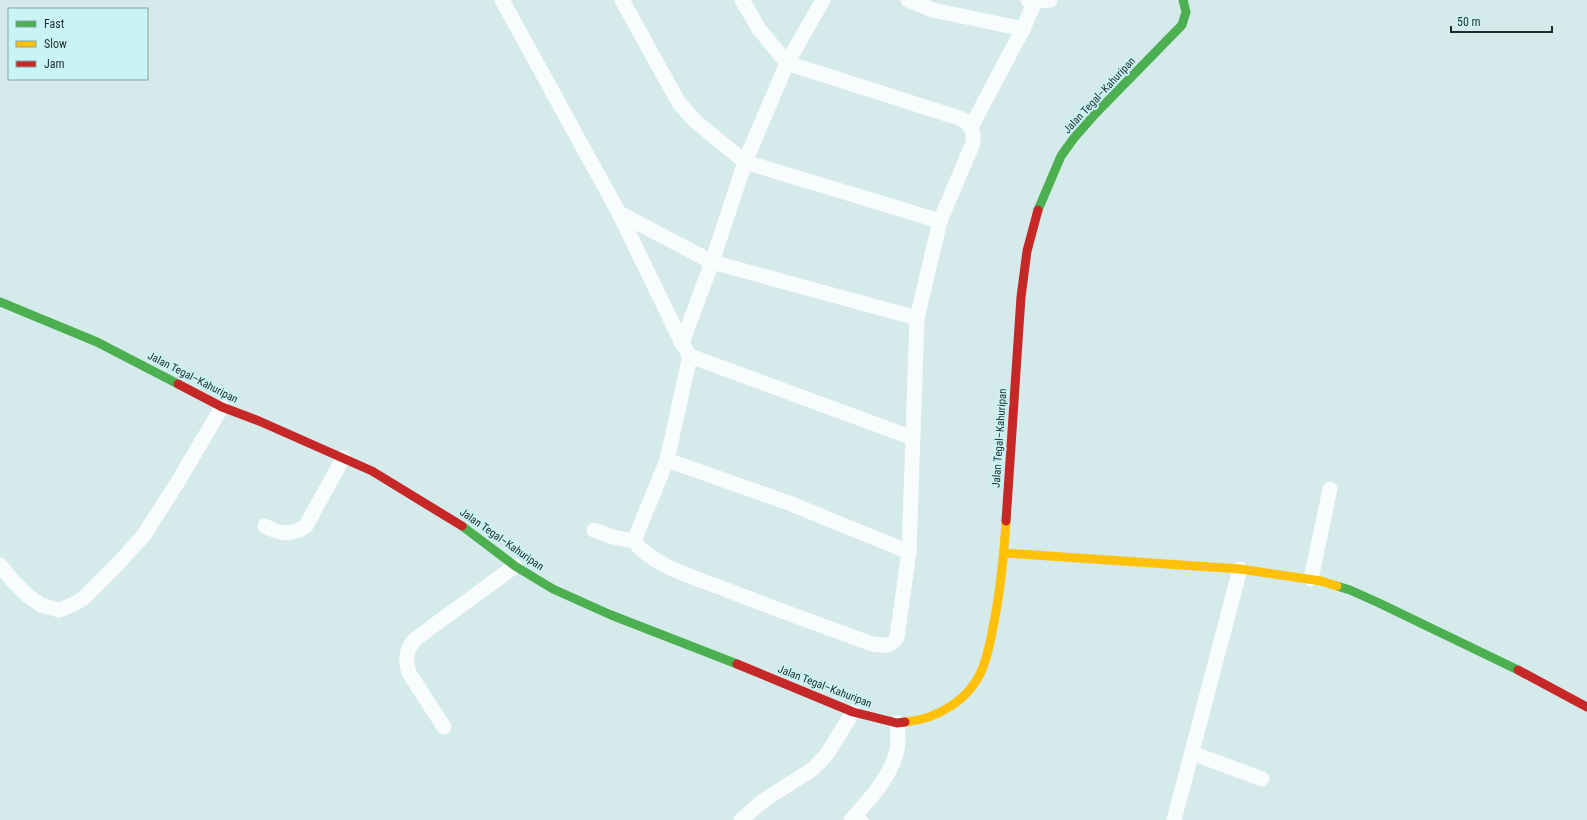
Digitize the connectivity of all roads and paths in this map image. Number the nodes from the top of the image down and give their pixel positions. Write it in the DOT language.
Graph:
graph roads {
  1 [pos="502,0"];
  2 [pos="622,0"];
  3 [pos="742,0"];
  4 [pos="823,0"];
  5 [pos="908,0"];
  6 [pos="1050,0"];
  7 [pos="1183,0"];
  8 [pos="1031,1"];
  9 [pos="1023,29"];
  10 [pos="787,63"];
  11 [pos="972,127"];
  12 [pos="745,162"];
  13 [pos="619,213"];
  14 [pos="940,221"];
  15 [pos="712,262"];
  16 [pos="0,302"];
  17 [pos="917,318"];
  18 [pos="686,350"];
  19 [pos="222,407"];
  20 [pos="913,438"];
  21 [pos="343,458"];
  22 [pos="667,460"];
  23 [pos="1330,489"];
  24 [pos="265,526"];
  25 [pos="594,530"];
  26 [pos="634,541"];
  27 [pos="909,552"];
  28 [pos="1004,553"];
  29 [pos="0,565"];
  30 [pos="515,566"];
  31 [pos="1240,569"];
  32 [pos="1311,579"];
  33 [pos="1587,707"];
  34 [pos="853,712"];
  35 [pos="897,723"];
  36 [pos="444,727"];
  37 [pos="1192,753"];
  38 [pos="1262,779"];
  39 [pos="857,818"];
  40 [pos="741,820"];
  41 [pos="1174,820"];
  1 -- 13 [label="street"];
  2 -- 12 [label="street"];
  3 -- 10 [label="street"];
  4 -- 10 [label="street"];
  5 -- 9 [label="street"];
  6 -- 8 [label="street"];
  7 -- 28 [label="street, Jalan Tegal–Kahuripan"];
  8 -- 9 [label="street"];
  9 -- 11 [label="street"];
  10 -- 11 [label="street"];
  10 -- 12 [label="street"];
  11 -- 14 [label="street"];
  12 -- 14 [label="street"];
  12 -- 15 [label="street"];
  13 -- 15 [label="street"];
  13 -- 18 [label="street"];
  14 -- 17 [label="street"];
  15 -- 17 [label="street"];
  15 -- 18 [label="street"];
  16 -- 19 [label="street, Jalan Tegal–Kahuripan"];
  17 -- 20 [label="street"];
  18 -- 20 [label="street"];
  18 -- 22 [label="street"];
  19 -- 21 [label="street, Jalan Tegal–Kahuripan"];
  19 -- 29 [label="street"];
  20 -- 27 [label="street"];
  21 -- 24 [label="street"];
  21 -- 30 [label="street, Jalan Tegal–Kahuripan"];
  22 -- 26 [label="street"];
  22 -- 27 [label="street"];
  23 -- 32 [label="street"];
  25 -- 26 [label="street"];
  26 -- 27 [label="street"];
  28 -- 31 [label="street"];
  28 -- 35 [label="street, Jalan Tegal–Kahuripan"];
  30 -- 34 [label="street, Jalan Tegal–Kahuripan"];
  30 -- 36 [label="street"];
  31 -- 32 [label="street"];
  31 -- 37 [label="street"];
  32 -- 33 [label="street"];
  34 -- 35 [label="street, Jalan Tegal–Kahuripan"];
  34 -- 40 [label="street"];
  35 -- 39 [label="street"];
  37 -- 38 [label="street"];
  37 -- 41 [label="street"];
}
